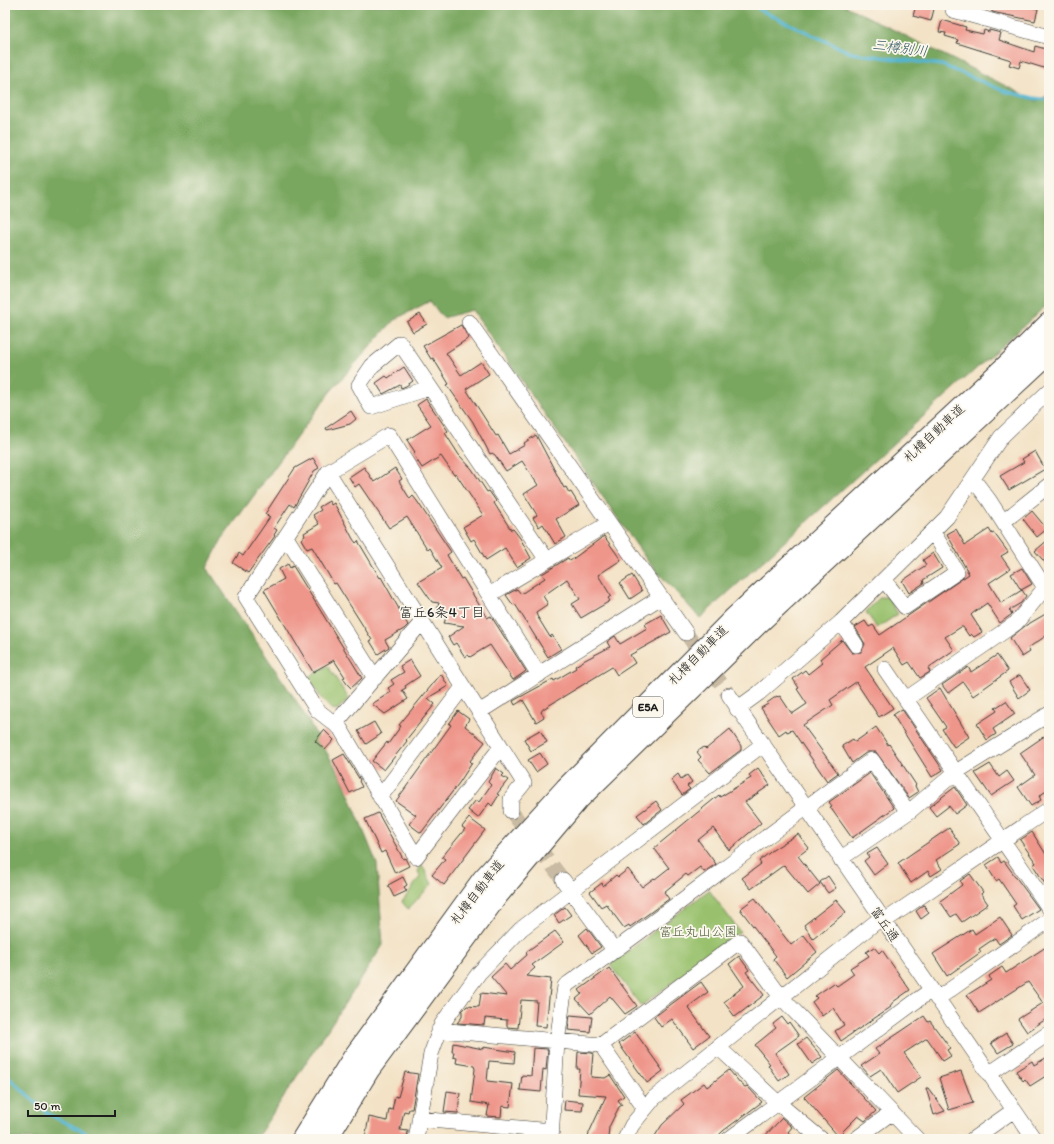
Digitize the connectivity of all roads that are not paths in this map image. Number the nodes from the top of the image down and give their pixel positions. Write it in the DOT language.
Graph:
graph roads {
  1 [pos="954,5"];
  2 [pos="1049,37"];
  3 [pos="469,322"];
  4 [pos="1049,324"];
  5 [pos="1049,352"];
  6 [pos="430,388"];
  7 [pos="1049,391"];
  8 [pos="328,472"];
  9 [pos="972,479"];
  10 [pos="1049,485"];
  11 [pos="1003,522"];
  12 [pos="609,523"];
  13 [pos="933,532"];
  14 [pos="286,537"];
  15 [pos="547,560"];
  16 [pos="884,580"];
  17 [pos="1047,587"];
  18 [pos="489,594"];
  19 [pos="661,597"];
  20 [pos="422,622"];
  21 [pos="841,622"];
  22 [pos="686,634"];
  23 [pos="856,645"];
  24 [pos="885,669"];
  25 [pos="539,675"];
  26 [pos="375,678"];
  27 [pos="463,687"];
  28 [pos="729,695"];
  29 [pos="906,699"];
  30 [pos="737,708"];
  31 [pos="479,712"];
  32 [pos="1049,714"];
  33 [pos="335,724"];
  34 [pos="762,745"];
  35 [pos="501,747"];
  36 [pos="956,772"];
  37 [pos="380,797"];
  38 [pos="804,808"];
  39 [pos="1049,808"];
  40 [pos="511,811"];
  41 [pos="908,812"];
  42 [pos="1002,840"];
  43 [pos="840,859"];
  44 [pos="568,885"];
  45 [pos="1049,908"];
  46 [pos="882,920"];
  47 [pos="1049,920"];
  48 [pos="615,951"];
  49 [pos="934,995"];
  50 [pos="781,998"];
  51 [pos="440,1030"];
  52 [pos="1049,1033"];
  53 [pos="557,1042"];
  54 [pos="601,1045"];
  55 [pos="718,1047"];
  56 [pos="838,1058"];
  57 [pos="989,1074"];
  58 [pos="778,1103"];
  59 [pos="645,1109"];
  60 [pos="1014,1110"];
  61 [pos="891,1113"];
  62 [pos="419,1119"];
  63 [pos="552,1135"];
  64 [pos="303,1139"];
  65 [pos="326,1139"];
  66 [pos="416,1139"];
  67 [pos="625,1139"];
  68 [pos="729,1139"];
  69 [pos="821,1139"];
  70 [pos="856,1139"];
  71 [pos="917,1139"];
  72 [pos="973,1139"];
  73 [pos="1033,1139"];
  1 -- 2 [label="street"];
  3 -- 12 [label="street"];
  4 -- 64 [label="highway, 札樽自動車道 / E5A"];
  5 -- 65 [label="highway, 札樽自動車道 / E5A"];
  6 -- 6 [label="street"];
  6 -- 15 [label="street"];
  7 -- 9 [label="street"];
  8 -- 14 [label="street"];
  8 -- 18 [label="street"];
  8 -- 20 [label="street"];
  9 -- 11 [label="street"];
  9 -- 13 [label="street"];
  10 -- 11 [label="street"];
  11 -- 17 [label="street"];
  12 -- 15 [label="street"];
  12 -- 19 [label="street"];
  13 -- 16 [label="street"];
  13 -- 16 [label="street"];
  14 -- 26 [label="street"];
  14 -- 33 [label="street"];
  15 -- 18 [label="street"];
  16 -- 21 [label="street"];
  17 -- 29 [label="street"];
  18 -- 25 [label="street"];
  19 -- 22 [label="street"];
  19 -- 25 [label="street"];
  20 -- 26 [label="street"];
  20 -- 27 [label="street"];
  21 -- 23 [label="street"];
  21 -- 30 [label="street"];
  24 -- 29 [label="street"];
  25 -- 31 [label="street"];
  26 -- 33 [label="street"];
  27 -- 31 [label="street"];
  27 -- 37 [label="street"];
  28 -- 30 [label="street, 富丘通"];
  29 -- 36 [label="street"];
  30 -- 34 [label="street, 富丘通"];
  31 -- 35 [label="street"];
  32 -- 36 [label="street"];
  33 -- 37 [label="street"];
  34 -- 38 [label="street, 富丘通"];
  34 -- 44 [label="street"];
  35 -- 37 [label="street"];
  35 -- 40 [label="street"];
  36 -- 41 [label="street"];
  36 -- 42 [label="street"];
  38 -- 41 [label="street"];
  38 -- 43 [label="street, 富丘通"];
  38 -- 48 [label="street"];
  39 -- 42 [label="street"];
  41 -- 43 [label="street"];
  42 -- 45 [label="street"];
  42 -- 46 [label="street"];
  43 -- 46 [label="street, 富丘通"];
  44 -- 48 [label="street"];
  44 -- 51 [label="street"];
  46 -- 49 [label="street, 富丘通"];
  46 -- 50 [label="street"];
  47 -- 49 [label="street"];
  48 -- 53 [label="street"];
  49 -- 56 [label="street"];
  49 -- 57 [label="street, 富丘通"];
  50 -- 54 [label="street"];
  50 -- 55 [label="street"];
  50 -- 56 [label="street"];
  51 -- 53 [label="street"];
  51 -- 62 [label="street"];
  52 -- 57 [label="street"];
  53 -- 54 [label="street"];
  53 -- 63 [label="street"];
  54 -- 59 [label="street"];
  55 -- 58 [label="street"];
  55 -- 59 [label="street"];
  56 -- 58 [label="street"];
  56 -- 61 [label="street"];
  57 -- 60 [label="street, 富丘通"];
  58 -- 68 [label="street"];
  58 -- 69 [label="street"];
  59 -- 67 [label="street"];
  60 -- 72 [label="street"];
  60 -- 73 [label="street, 富丘通"];
  61 -- 70 [label="street"];
  61 -- 71 [label="street"];
  62 -- 63 [label="street"];
  62 -- 66 [label="street"];
}
